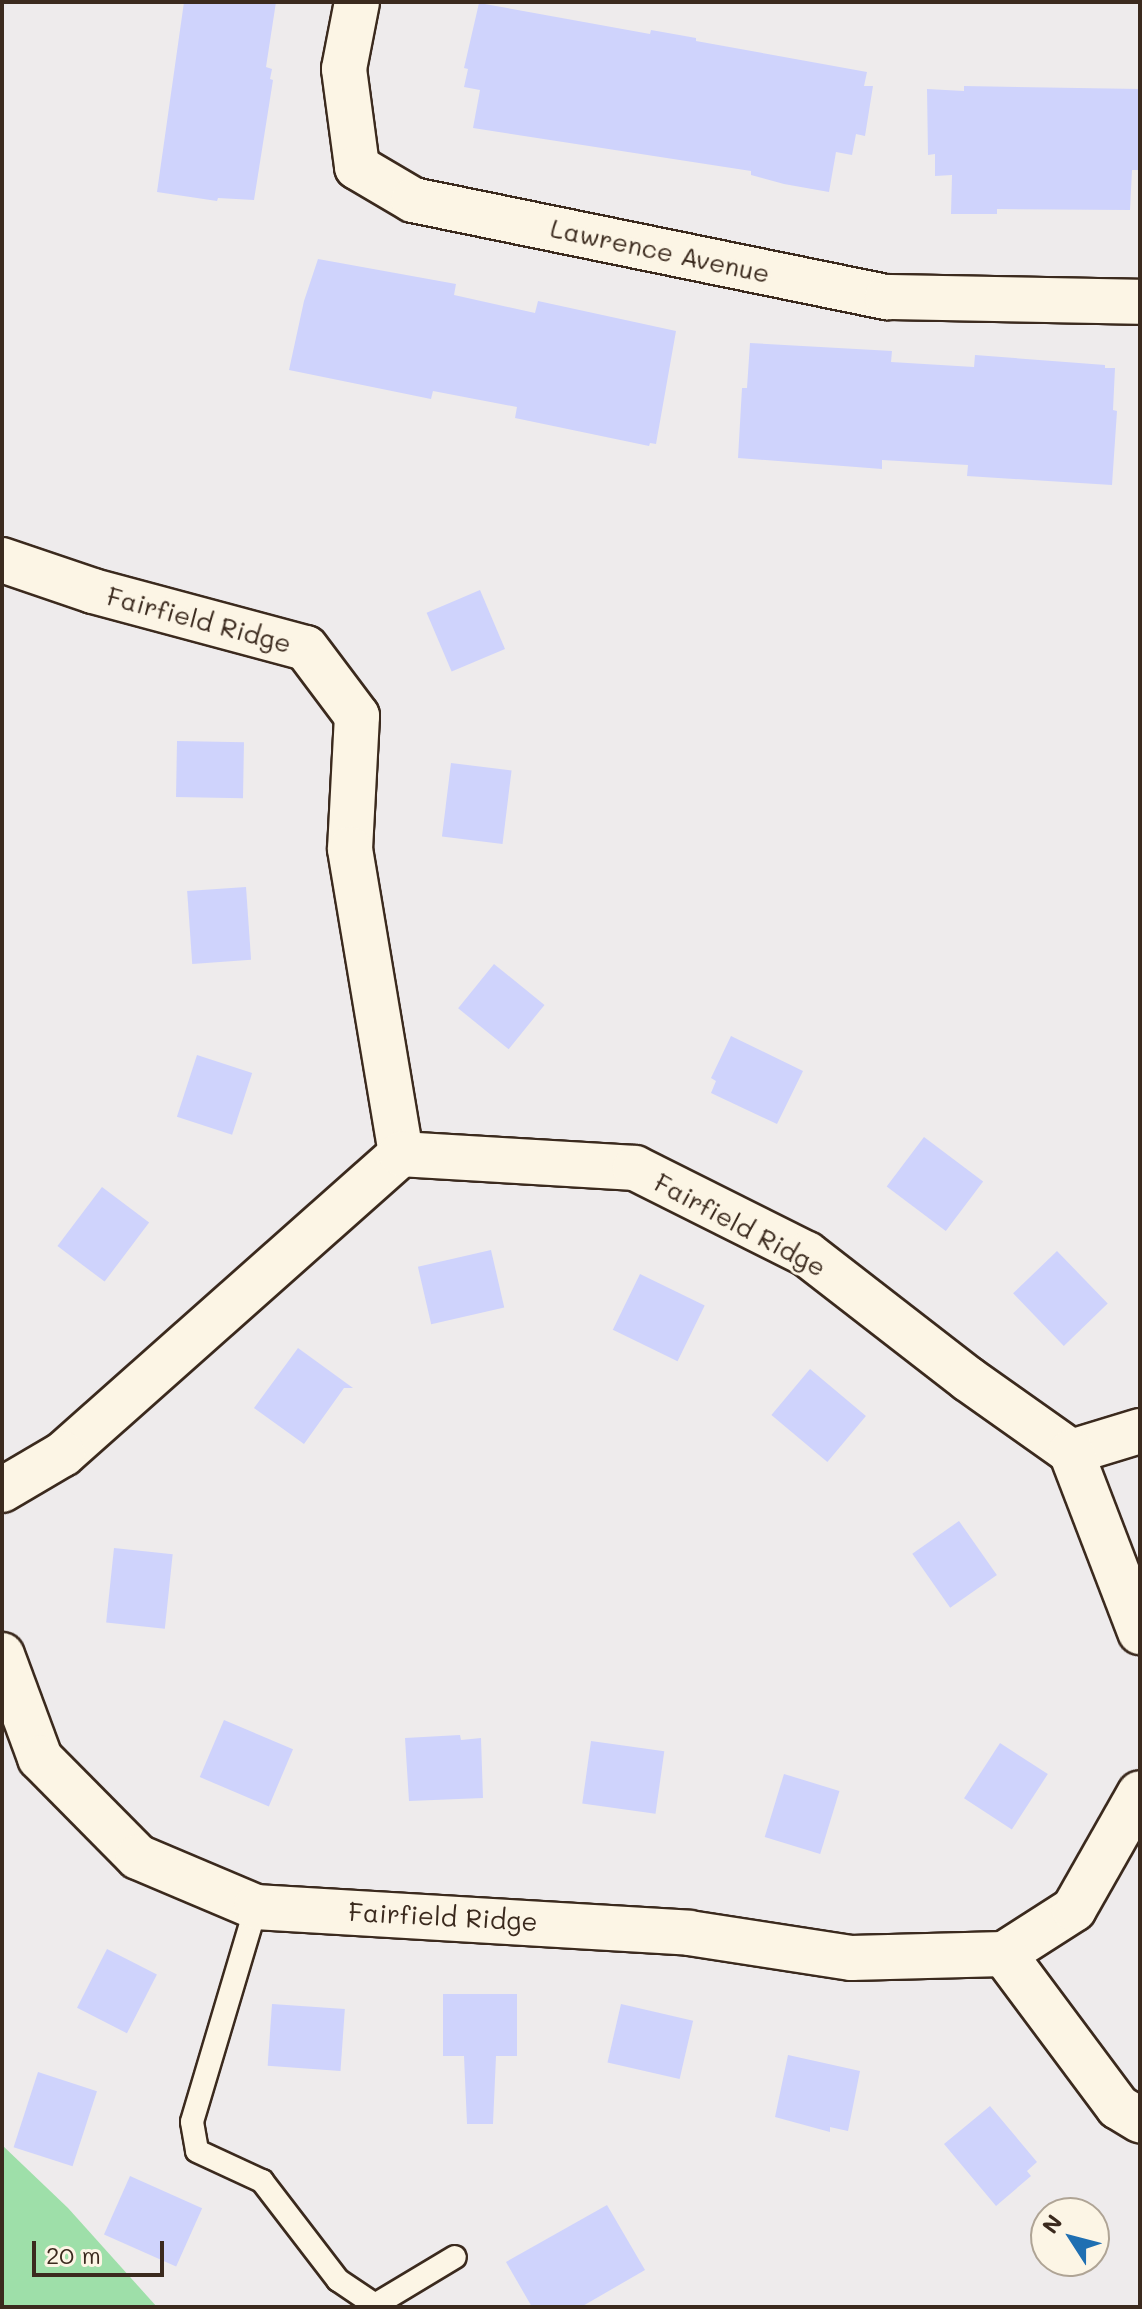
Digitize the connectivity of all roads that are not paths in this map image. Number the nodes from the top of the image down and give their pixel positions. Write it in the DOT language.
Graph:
graph roads {
  1 [pos="357,2"];
  2 [pos="1140,302"];
  3 [pos="2,560"];
  4 [pos="401,1154"];
  5 [pos="1140,1431"];
  6 [pos="1071,1452"];
  7 [pos="2,1490"];
  8 [pos="1140,1632"];
  9 [pos="2,1655"];
  10 [pos="1140,1793"];
  11 [pos="256,1907"];
  12 [pos="1004,1954"];
  13 [pos="1140,2120"];
  14 [pos="455,2257"];
  1 -- 2 [label="street, Lawrence Avenue"];
  3 -- 4 [label="street, Fairfield Ridge"];
  4 -- 6 [label="street, Fairfield Ridge"];
  4 -- 7 [label="street"];
  5 -- 6 [label="street"];
  6 -- 8 [label="street"];
  9 -- 11 [label="street, Fairfield Ridge"];
  10 -- 12 [label="street"];
  11 -- 12 [label="street, Fairfield Ridge"];
  11 -- 14 [label="lane"];
  12 -- 13 [label="street"];
}
